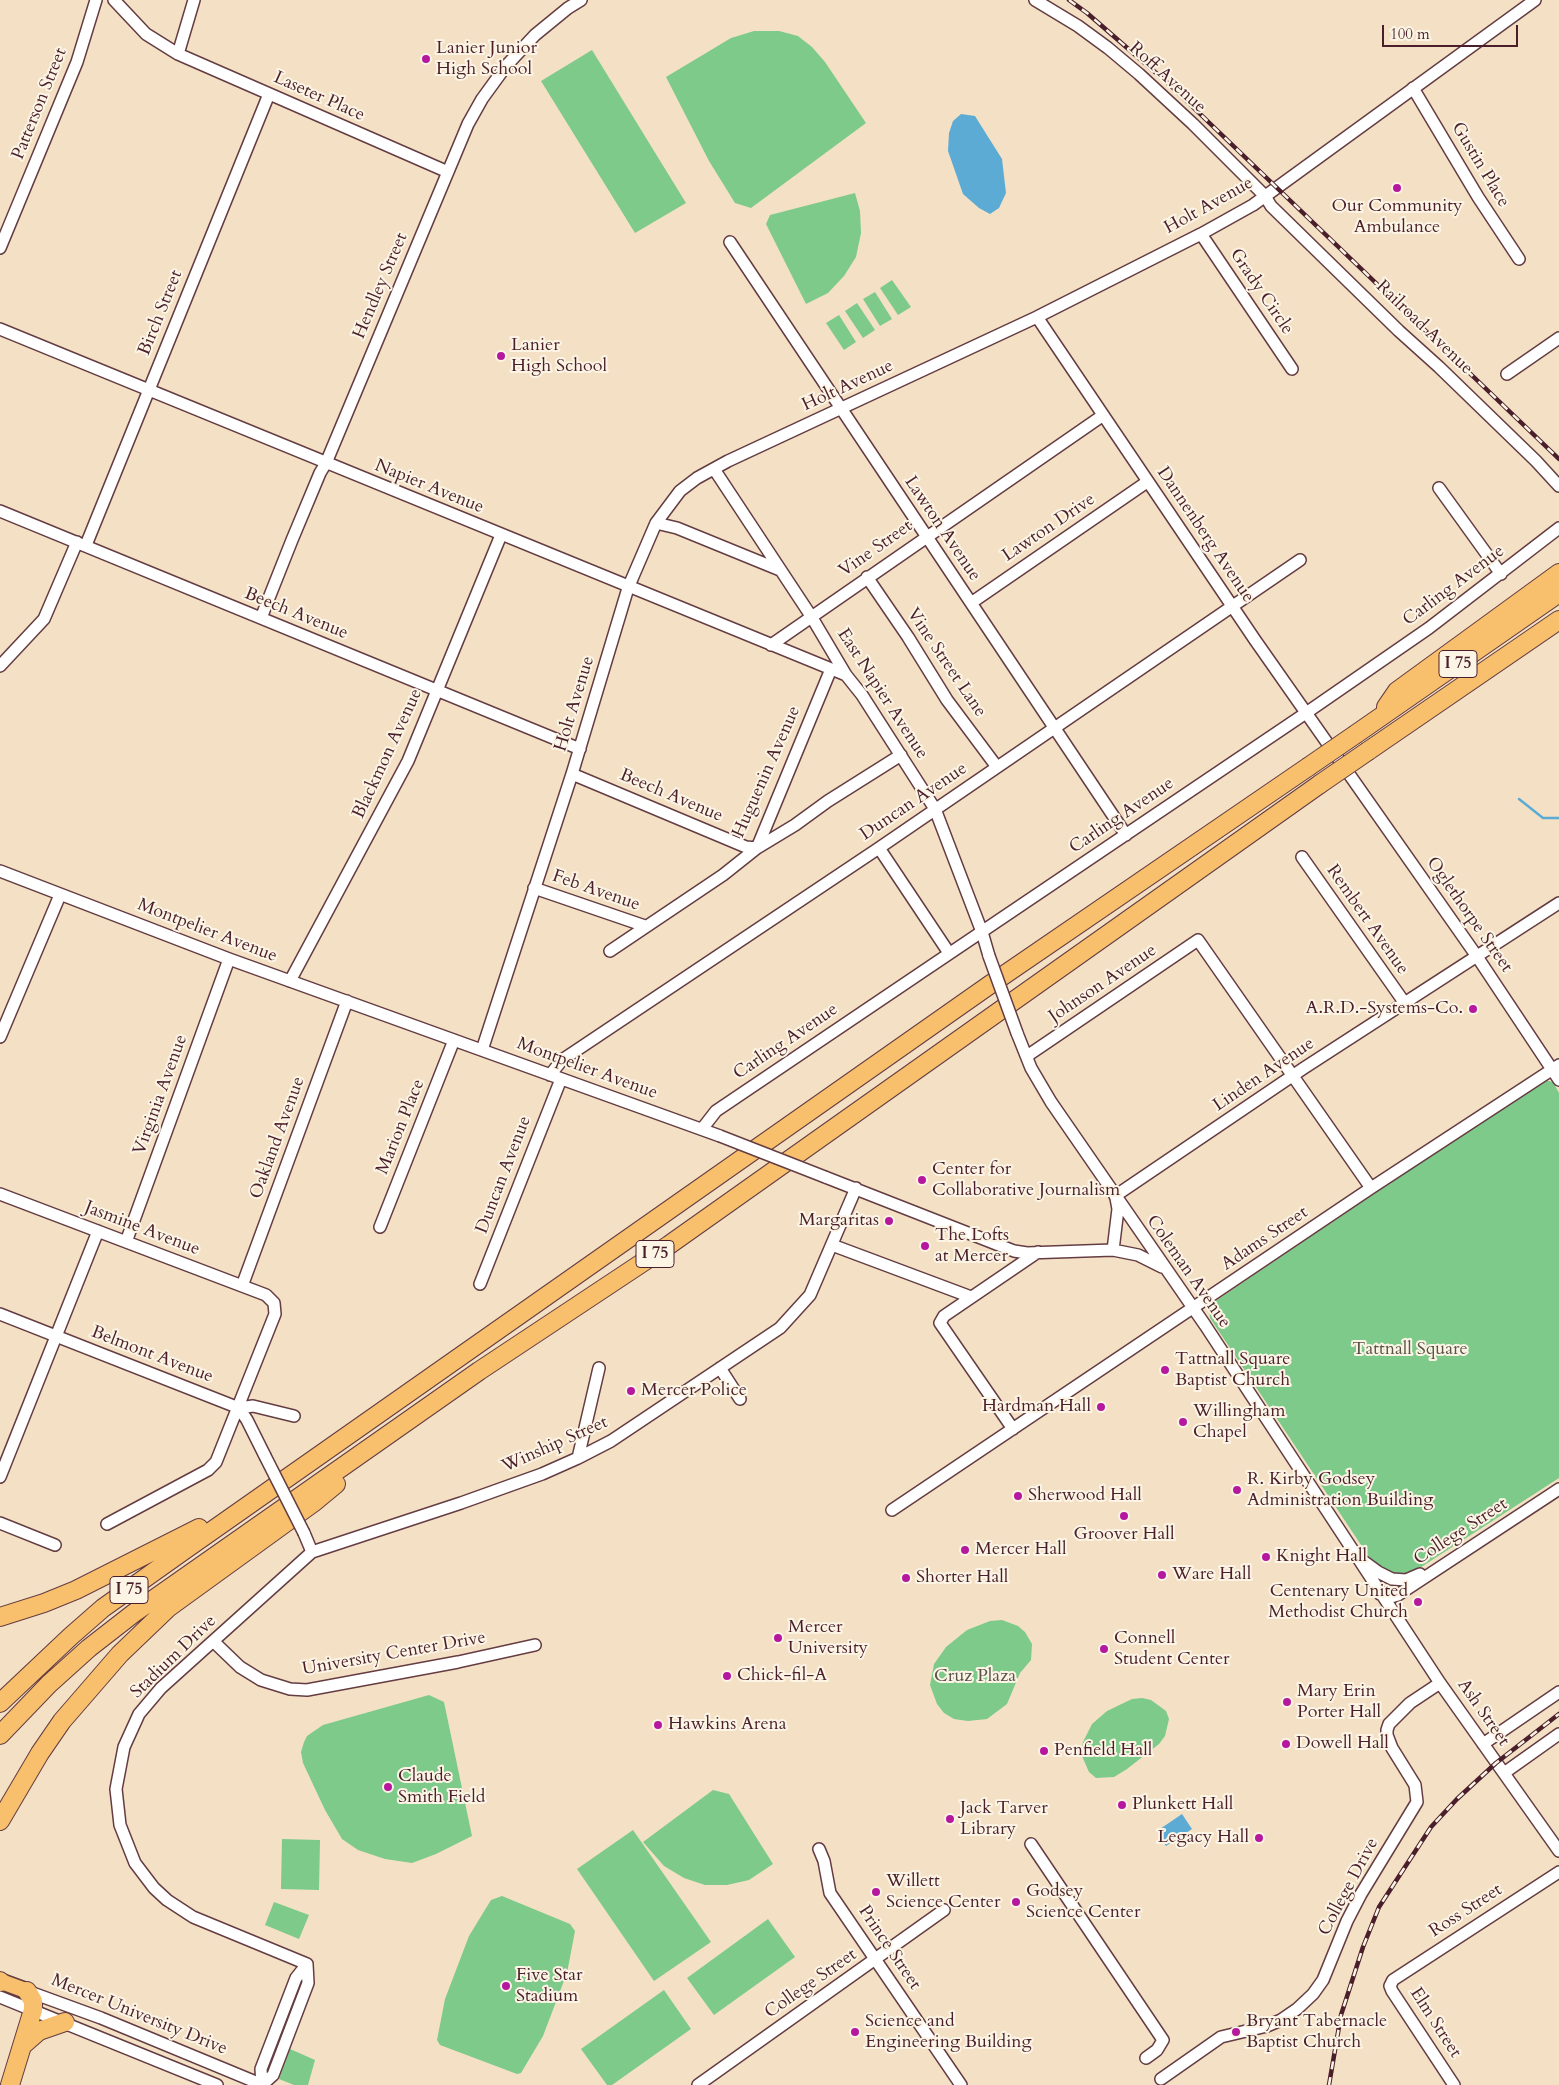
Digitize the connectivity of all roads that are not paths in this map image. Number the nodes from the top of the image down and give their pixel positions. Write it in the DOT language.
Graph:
graph roads {
  1 [pos="96,0"];
  2 [pos="114,0"];
  3 [pos="194,0"];
  4 [pos="581,0"];
  5 [pos="1035,0"];
  6 [pos="1535,0"];
  7 [pos="178,54"];
  8 [pos="1413,88"];
  9 [pos="270,94"];
  10 [pos="448,172"];
  11 [pos="1265,196"];
  12 [pos="1201,234"];
  13 [pos="730,242"];
  14 [pos="0,248"];
  15 [pos="1518,259"];
  16 [pos="1036,317"];
  17 [pos="0,329"];
  18 [pos="1559,338"];
  19 [pos="1292,369"];
  20 [pos="1507,374"];
  21 [pos="149,390"];
  22 [pos="841,409"];
  23 [pos="1102,416"];
  24 [pos="326,464"];
  25 [pos="714,469"];
  26 [pos="1147,482"];
  27 [pos="1559,486"];
  28 [pos="1439,488"];
  29 [pos="0,511"];
  30 [pos="656,523"];
  31 [pos="1559,528"];
  32 [pos="501,535"];
  33 [pos="926,536"];
  34 [pos="81,544"];
  35 [pos="1300,560"];
  36 [pos="780,570"];
  37 [pos="1559,573"];
  38 [pos="1500,574"];
  39 [pos="867,577"];
  40 [pos="628,588"];
  41 [pos="1559,593"];
  42 [pos="971,603"];
  43 [pos="1233,606"];
  44 [pos="811,616"];
  45 [pos="261,618"];
  46 [pos="1559,620"];
  47 [pos="1559,628"];
  48 [pos="1523,645"];
  49 [pos="771,646"];
  50 [pos="0,666"];
  51 [pos="831,669"];
  52 [pos="846,675"];
  53 [pos="437,690"];
  54 [pos="1306,713"];
  55 [pos="1376,720"];
  56 [pos="1055,727"];
  57 [pos="580,749"];
  58 [pos="901,755"];
  59 [pos="997,767"];
  60 [pos="1348,771"];
  61 [pos="572,774"];
  62 [pos="935,809"];
  63 [pos="1126,835"];
  64 [pos="757,848"];
  65 [pos="879,848"];
  66 [pos="1302,857"];
  67 [pos="0,871"];
  68 [pos="534,888"];
  69 [pos="60,895"];
  70 [pos="1559,903"];
  71 [pos="645,926"];
  72 [pos="982,932"];
  73 [pos="610,951"];
  74 [pos="950,953"];
  75 [pos="1476,955"];
  76 [pos="988,956"];
  77 [pos="229,959"];
  78 [pos="290,981"];
  79 [pos="347,1002"];
  80 [pos="1404,1002"];
  81 [pos="0,1037"];
  82 [pos="454,1040"];
  83 [pos="482,1050"];
  84 [pos="1027,1056"];
  85 [pos="1556,1067"];
  86 [pos="555,1077"];
  87 [pos="1292,1077"];
  88 [pos="1559,1080"];
  89 [pos="702,1129"];
  90 [pos="856,1188"];
  91 [pos="1371,1188"];
  92 [pos="0,1194"];
  93 [pos="1115,1196"];
  94 [pos="380,1227"];
  95 [pos="98,1231"];
  96 [pos="126,1242"];
  97 [pos="832,1245"];
  98 [pos="1113,1250"];
  99 [pos="1039,1252"];
  100 [pos="1165,1269"];
  101 [pos="480,1284"];
  102 [pos="242,1286"];
  103 [pos="970,1297"];
  104 [pos="1194,1308"];
  105 [pos="0,1314"];
  106 [pos="56,1336"];
  107 [pos="599,1368"];
  108 [pos="720,1368"];
  109 [pos="740,1399"];
  110 [pos="239,1408"];
  111 [pos="294,1416"];
  112 [pos="1013,1429"];
  113 [pos="380,1441"];
  114 [pos="578,1458"];
  115 [pos="0,1477"];
  116 [pos="270,1490"];
  117 [pos="1559,1490"];
  118 [pos="892,1510"];
  119 [pos="0,1523"];
  120 [pos="107,1524"];
  121 [pos="55,1545"];
  122 [pos="312,1552"];
  123 [pos="1353,1553"];
  124 [pos="1443,1565"];
  125 [pos="1380,1594"];
  126 [pos="0,1617"];
  127 [pos="214,1642"];
  128 [pos="535,1645"];
  129 [pos="1440,1683"];
  130 [pos="1559,1692"];
  131 [pos="0,1703"];
  132 [pos="1559,1734"];
  133 [pos="0,1735"];
  134 [pos="1483,1744"];
  135 [pos="1504,1773"];
  136 [pos="0,1821"];
  137 [pos="1031,1844"];
  138 [pos="819,1849"];
  139 [pos="1559,1851"];
  140 [pos="1559,1872"];
  141 [pos="944,1910"];
  142 [pos="876,1960"];
  143 [pos="1393,1980"];
  144 [pos="0,1985"];
  145 [pos="27,1991"];
  146 [pos="33,2010"];
  147 [pos="65,2022"];
  148 [pos="23,2045"];
  149 [pos="1146,2058"];
  150 [pos="1161,2079"];
  151 [pos="10,2085"];
  152 [pos="217,2085"];
  153 [pos="262,2085"];
  154 [pos="698,2085"];
  155 [pos="961,2085"];
  156 [pos="1454,2085"];
  1 -- 14 [label="street, Patterson Street"];
  2 -- 7 [label="street, Laseter Place"];
  3 -- 7 [label="street"];
  4 -- 10 [label="street, Hendley Street"];
  5 -- 11 [label="street, Roff Avenue"];
  6 -- 8 [label="street, Holt Avenue"];
  7 -- 9 [label="street, Laseter Place"];
  8 -- 11 [label="street, Holt Avenue"];
  8 -- 15 [label="street, Gustin Place"];
  9 -- 10 [label="street, Laseter Place"];
  9 -- 21 [label="street, Birch Street"];
  10 -- 24 [label="street, Hendley Street"];
  11 -- 12 [label="street, Holt Avenue"];
  11 -- 27 [label="street, Railroad Avenue"];
  12 -- 16 [label="street, Holt Avenue"];
  12 -- 19 [label="street, Grady Circle"];
  13 -- 22 [label="street, Lawton Avenue"];
  16 -- 22 [label="street, Holt Avenue"];
  16 -- 23 [label="street, Dannenberg Avenue"];
  17 -- 21 [label="street, Napier Avenue"];
  18 -- 20 [label="street"];
  21 -- 24 [label="street, Napier Avenue"];
  21 -- 34 [label="street, Birch Street"];
  22 -- 25 [label="street, Holt Avenue"];
  22 -- 33 [label="street, Lawton Avenue"];
  23 -- 26 [label="street, Dannenberg Avenue"];
  23 -- 33 [label="street, Vine Street"];
  24 -- 32 [label="street, Napier Avenue"];
  24 -- 45 [label="street, Hendley Street"];
  25 -- 30 [label="street, Holt Avenue"];
  25 -- 36 [label="street, East Napier Avenue"];
  26 -- 42 [label="street, Lawton Drive"];
  26 -- 43 [label="street, Dannenberg Avenue"];
  28 -- 38 [label="street"];
  29 -- 34 [label="street, Beech Avenue"];
  30 -- 36 [label="street"];
  30 -- 40 [label="street, Holt Avenue"];
  31 -- 38 [label="street, Carling Avenue"];
  32 -- 40 [label="street, Napier Avenue"];
  32 -- 53 [label="street, Blackmon Avenue"];
  33 -- 39 [label="street, Vine Street"];
  33 -- 42 [label="street, Lawton Avenue"];
  34 -- 45 [label="street, Beech Avenue"];
  34 -- 50 [label="street, Birch Street"];
  35 -- 43 [label="street, Duncan Avenue"];
  36 -- 44 [label="street, East Napier Avenue"];
  37 -- 55 [label="highway"];
  38 -- 54 [label="street, Carling Avenue"];
  39 -- 44 [label="street, Vine Street"];
  39 -- 59 [label="street, Vine Street Lane"];
  40 -- 49 [label="street, Napier Avenue"];
  40 -- 57 [label="street, Holt Avenue"];
  41 -- 55 [label="highway, I 75"];
  42 -- 56 [label="street, Lawton Avenue"];
  43 -- 54 [label="street, Dannenberg Avenue"];
  43 -- 56 [label="street, Duncan Avenue"];
  44 -- 49 [label="street, Vine Street"];
  44 -- 52 [label="street, East Napier Avenue"];
  45 -- 53 [label="street, Beech Avenue"];
  46 -- 48 [label="highway, I 75"];
  47 -- 48 [label="highway"];
  48 -- 113 [label="highway, I 75, bridge"];
  49 -- 51 [label="street, Napier Avenue"];
  51 -- 52 [label="street, Napier Avenue"];
  51 -- 64 [label="street, Huguenin Avenue"];
  52 -- 58 [label="street, East Napier Avenue"];
  53 -- 57 [label="street, Beech Avenue"];
  53 -- 78 [label="street, Blackmon Avenue"];
  54 -- 60 [label="street, Dannenberg Avenue"];
  54 -- 63 [label="street, Carling Avenue"];
  55 -- 116 [label="highway, I 75, bridge"];
  56 -- 59 [label="street, Duncan Avenue"];
  56 -- 63 [label="street, Lawton Avenue"];
  57 -- 61 [label="street, Holt Avenue"];
  58 -- 62 [label="street, East Napier Avenue"];
  58 -- 64 [label="street"];
  59 -- 62 [label="street, Duncan Avenue"];
  60 -- 75 [label="street, Oglethorpe Street"];
  61 -- 64 [label="street, Beech Avenue"];
  61 -- 68 [label="street, Holt Avenue"];
  62 -- 65 [label="street, Duncan Avenue"];
  62 -- 72 [label="street, East Napier Avenue"];
  63 -- 72 [label="street, Carling Avenue"];
  64 -- 71 [label="street, Huguenin Avenue"];
  65 -- 74 [label="street"];
  65 -- 86 [label="street, Duncan Avenue"];
  66 -- 80 [label="street, Rembert Avenue"];
  67 -- 69 [label="street, Montpelier Avenue"];
  68 -- 71 [label="street, Feb Avenue"];
  68 -- 83 [label="street, Holt Avenue"];
  69 -- 77 [label="street, Montpelier Avenue"];
  69 -- 81 [label="street"];
  70 -- 75 [label="street, Linden Avenue"];
  71 -- 73 [label="street, Huguenin Avenue"];
  72 -- 74 [label="street, Carling Avenue"];
  72 -- 76 [label="street, East Napier Avenue"];
  74 -- 89 [label="street, Carling Avenue"];
  75 -- 80 [label="street, Linden Avenue"];
  75 -- 85 [label="street, Oglethorpe Street"];
  76 -- 84 [label="street, Coleman Avenue, bridge"];
  77 -- 78 [label="street, Montpelier Avenue"];
  77 -- 96 [label="street, Virginia Avenue"];
  78 -- 79 [label="street, Montpelier Avenue"];
  79 -- 82 [label="street, Montpelier Avenue"];
  79 -- 102 [label="street, Oakland Avenue"];
  80 -- 87 [label="street, Linden Avenue"];
  82 -- 83 [label="street, Montpelier Avenue"];
  82 -- 94 [label="street, Marion Place"];
  83 -- 86 [label="street, Montpelier Avenue"];
  84 -- 87 [label="street, Johnson Avenue"];
  84 -- 93 [label="street, Coleman Avenue"];
  85 -- 88 [label="street, Oglethorpe Street"];
  85 -- 91 [label="street, Adams Street"];
  86 -- 89 [label="street, Montpelier Avenue"];
  86 -- 101 [label="street, Duncan Avenue"];
  87 -- 91 [label="street"];
  87 -- 93 [label="street, Linden Avenue"];
  89 -- 90 [label="street, Montpelier Avenue, bridge"];
  90 -- 97 [label="street, Winship Street"];
  90 -- 99 [label="street, Montpelier Avenue"];
  91 -- 104 [label="street, Adams Street"];
  92 -- 95 [label="street, Jasmine Avenue"];
  93 -- 98 [label="street, Coleman Avenue"];
  93 -- 100 [label="street, Coleman Avenue"];
  95 -- 96 [label="street, Jasmine Avenue"];
  95 -- 106 [label="street"];
  96 -- 102 [label="street, Jasmine Avenue"];
  97 -- 103 [label="street"];
  97 -- 108 [label="street, Winship Street"];
  98 -- 99 [label="street, Montpelier Avenue"];
  98 -- 100 [label="street, Montpelier Avenue"];
  99 -- 103 [label="street"];
  100 -- 104 [label="street, Coleman Avenue"];
  102 -- 110 [label="street, Jasmine Avenue"];
  103 -- 112 [label="street"];
  104 -- 112 [label="street, Adams Street"];
  104 -- 123 [label="street, Coleman Avenue"];
  105 -- 106 [label="street, Belmont Avenue"];
  106 -- 110 [label="street, Belmont Avenue"];
  106 -- 115 [label="street"];
  107 -- 114 [label="street"];
  108 -- 109 [label="street"];
  108 -- 114 [label="street, Winship Street"];
  110 -- 111 [label="street, Belmont Avenue"];
  110 -- 120 [label="street"];
  110 -- 122 [label="street, bridge"];
  112 -- 118 [label="street, Adams Street"];
  113 -- 133 [label="highway, I 75"];
  113 -- 136 [label="highway"];
  114 -- 122 [label="street, Winship Street"];
  116 -- 126 [label="highway"];
  116 -- 131 [label="highway, I 75"];
  117 -- 124 [label="street, College Street"];
  119 -- 121 [label="street"];
  122 -- 127 [label="street, Stadium Drive"];
  123 -- 124 [label="street"];
  123 -- 125 [label="street, Coleman Avenue"];
  124 -- 125 [label="street, College Street"];
  125 -- 129 [label="street, Ash Street"];
  127 -- 128 [label="street, University Center Drive"];
  127 -- 153 [label="street, Stadium Drive"];
  129 -- 134 [label="street, Ash Street"];
  129 -- 150 [label="street, College Drive"];
  130 -- 134 [label="street"];
  132 -- 135 [label="street"];
  134 -- 135 [label="street, Ash Street"];
  135 -- 139 [label="street, Ash Street"];
  137 -- 149 [label="street"];
  138 -- 142 [label="street, Prince Street"];
  140 -- 143 [label="street, Ross Street"];
  141 -- 142 [label="street, College Street"];
  142 -- 154 [label="street, College Street"];
  142 -- 155 [label="street, Prince Street"];
  143 -- 156 [label="street, Elm Street"];
  144 -- 145 [label="main road, Mercer University Drive"];
  144 -- 146 [label="street, Mercer University Drive"];
  145 -- 146 [label="highway"];
  145 -- 153 [label="street, Mercer University Drive"];
  146 -- 147 [label="street, Mercer University Drive"];
  146 -- 148 [label="highway"];
  147 -- 148 [label="highway"];
  147 -- 152 [label="street, Mercer University Drive"];
  148 -- 151 [label="highway"];
}
